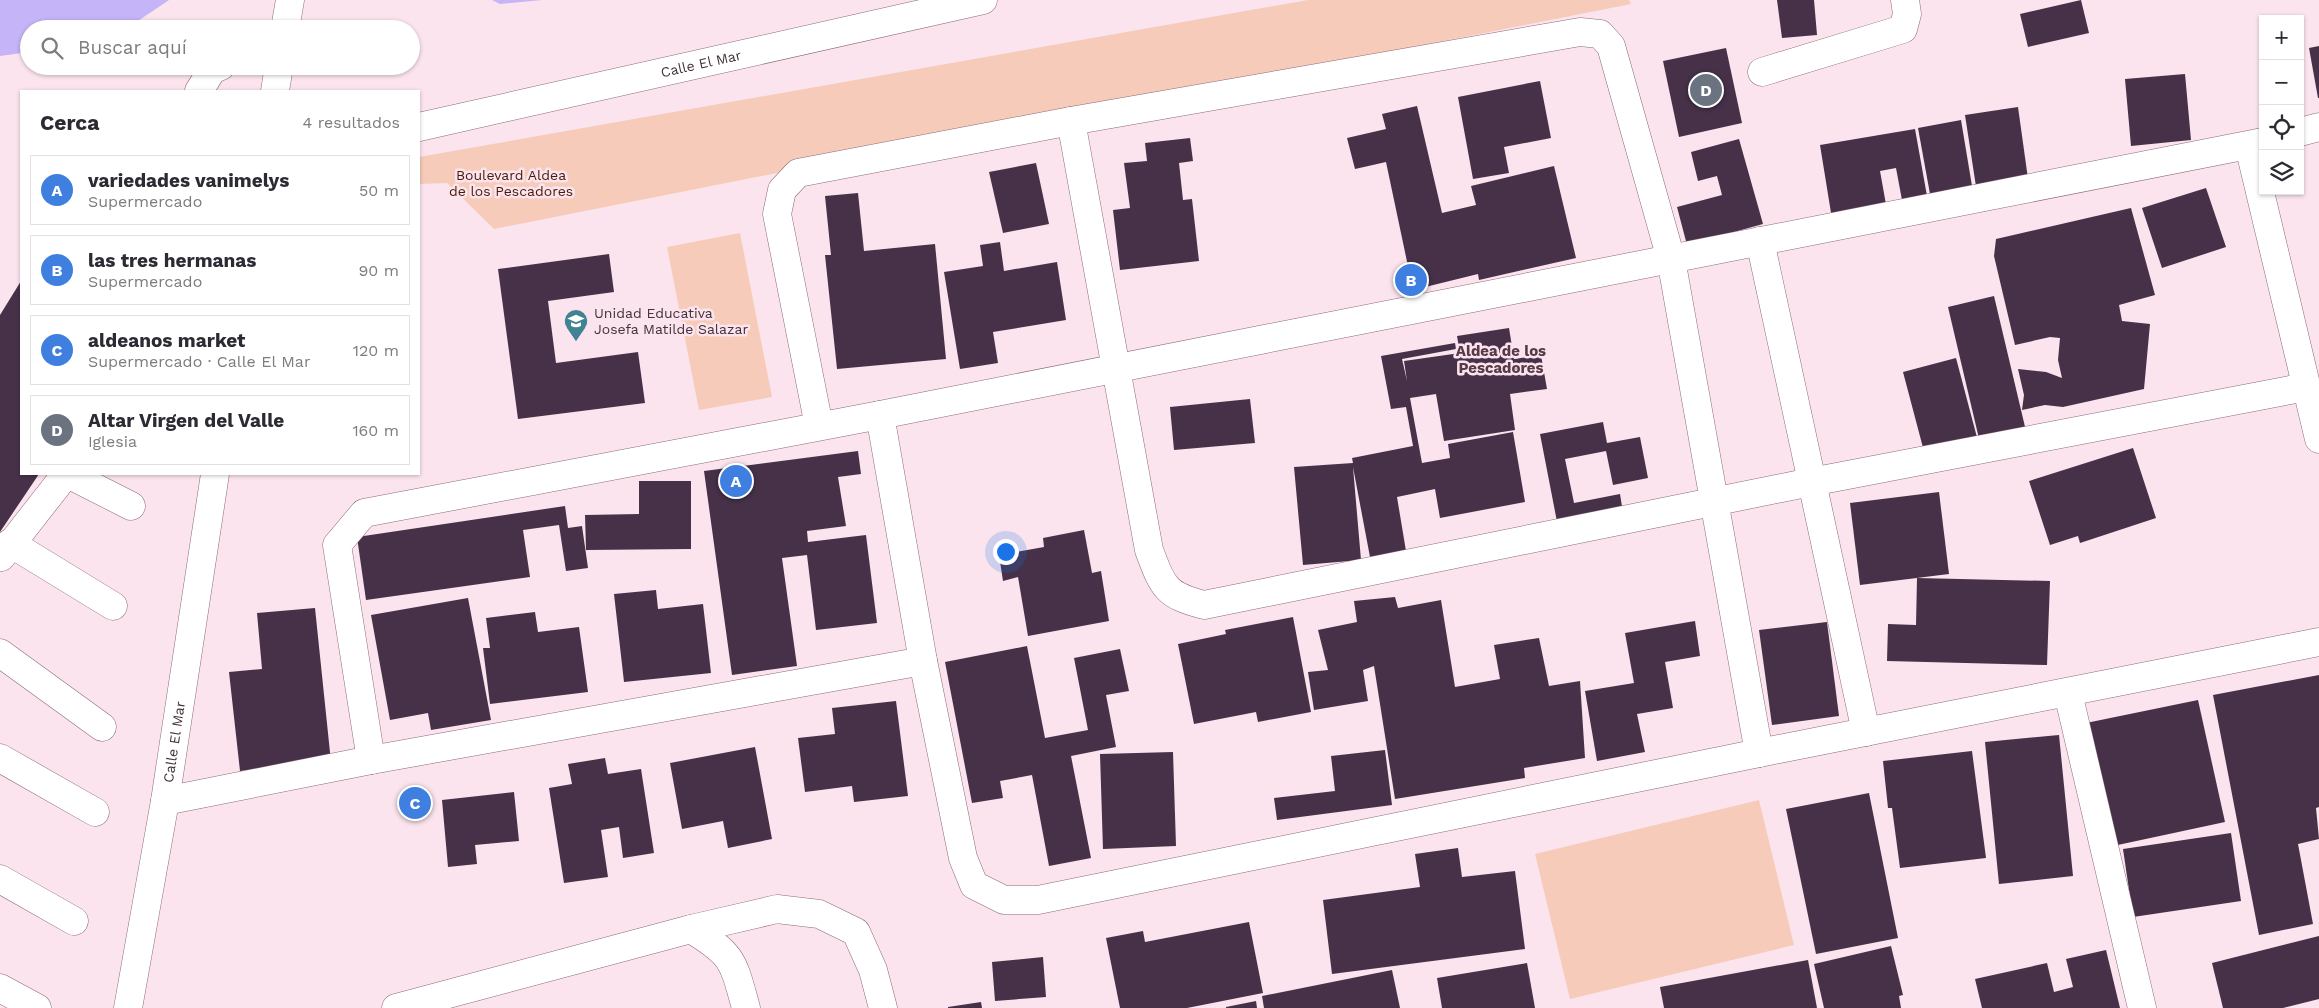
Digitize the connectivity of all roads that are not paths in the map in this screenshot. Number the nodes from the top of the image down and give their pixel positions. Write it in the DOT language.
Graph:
graph roads {
  1 [pos="290,0"];
  2 [pos="982,0"];
  3 [pos="1905,0"];
  4 [pos="287,20"];
  5 [pos="1762,72"];
  6 [pos="209,75"];
  7 [pos="278,75"];
  8 [pos="200,90"];
  9 [pos="275,90"];
  10 [pos="1071,121"];
  11 [pos="420,127"];
  12 [pos="2319,127"];
  13 [pos="2304,131"];
  14 [pos="2256,144"];
  15 [pos="1760,241"];
  16 [pos="1671,259"];
  17 [pos="1117,368"];
  18 [pos="2306,387"];
  19 [pos="880,415"];
  20 [pos="820,426"];
  21 [pos="2319,439"];
  22 [pos="66,475"];
  23 [pos="69,475"];
  24 [pos="215,475"];
  25 [pos="1811,482"];
  26 [pos="1715,502"];
  27 [pos="130,506"];
  28 [pos="5,550"];
  29 [pos="114,606"];
  30 [pos="2319,642"];
  31 [pos="0,653"];
  32 [pos="923,661"];
  33 [pos="2068,693"];
  34 [pos="102,727"];
  35 [pos="1866,732"];
  36 [pos="1760,753"];
  37 [pos="0,758"];
  38 [pos="371,760"];
  39 [pos="165,801"];
  40 [pos="94,812"];
  41 [pos="0,879"];
  42 [pos="74,921"];
  43 [pos="691,929"];
  44 [pos="0,988"];
  45 [pos="446,1001"];
  46 [pos="38,1008"];
  47 [pos="128,1008"];
  48 [pos="396,1008"];
  49 [pos="746,1008"];
  50 [pos="883,1008"];
  51 [pos="2142,1008"];
  1 -- 4 [label="street"];
  2 -- 11 [label="street, Calle El Mar"];
  3 -- 5 [label="street"];
  6 -- 8 [label="street"];
  7 -- 9 [label="street"];
  10 -- 16 [label="street"];
  10 -- 17 [label="street"];
  10 -- 20 [label="street"];
  12 -- 13 [label="street"];
  14 -- 15 [label="street"];
  14 -- 18 [label="street"];
  15 -- 16 [label="street"];
  15 -- 25 [label="street"];
  16 -- 17 [label="street"];
  16 -- 26 [label="street"];
  17 -- 19 [label="street"];
  17 -- 26 [label="street"];
  18 -- 21 [label="street"];
  18 -- 25 [label="street"];
  19 -- 20 [label="street"];
  19 -- 32 [label="street"];
  20 -- 38 [label="street"];
  22 -- 28 [label="street"];
  23 -- 27 [label="street"];
  24 -- 39 [label="street, Calle El Mar"];
  25 -- 26 [label="street"];
  25 -- 35 [label="street"];
  26 -- 36 [label="street"];
  28 -- 29 [label="street"];
  30 -- 33 [label="street"];
  31 -- 34 [label="street"];
  32 -- 36 [label="street"];
  32 -- 38 [label="street"];
  33 -- 35 [label="street"];
  33 -- 51 [label="street"];
  35 -- 36 [label="street"];
  37 -- 40 [label="street"];
  38 -- 39 [label="street"];
  39 -- 47 [label="street, Calle El Mar"];
  41 -- 42 [label="street"];
  43 -- 45 [label="street"];
  43 -- 49 [label="street"];
  43 -- 50 [label="street"];
  44 -- 46 [label="street"];
  45 -- 48 [label="street"];
}
